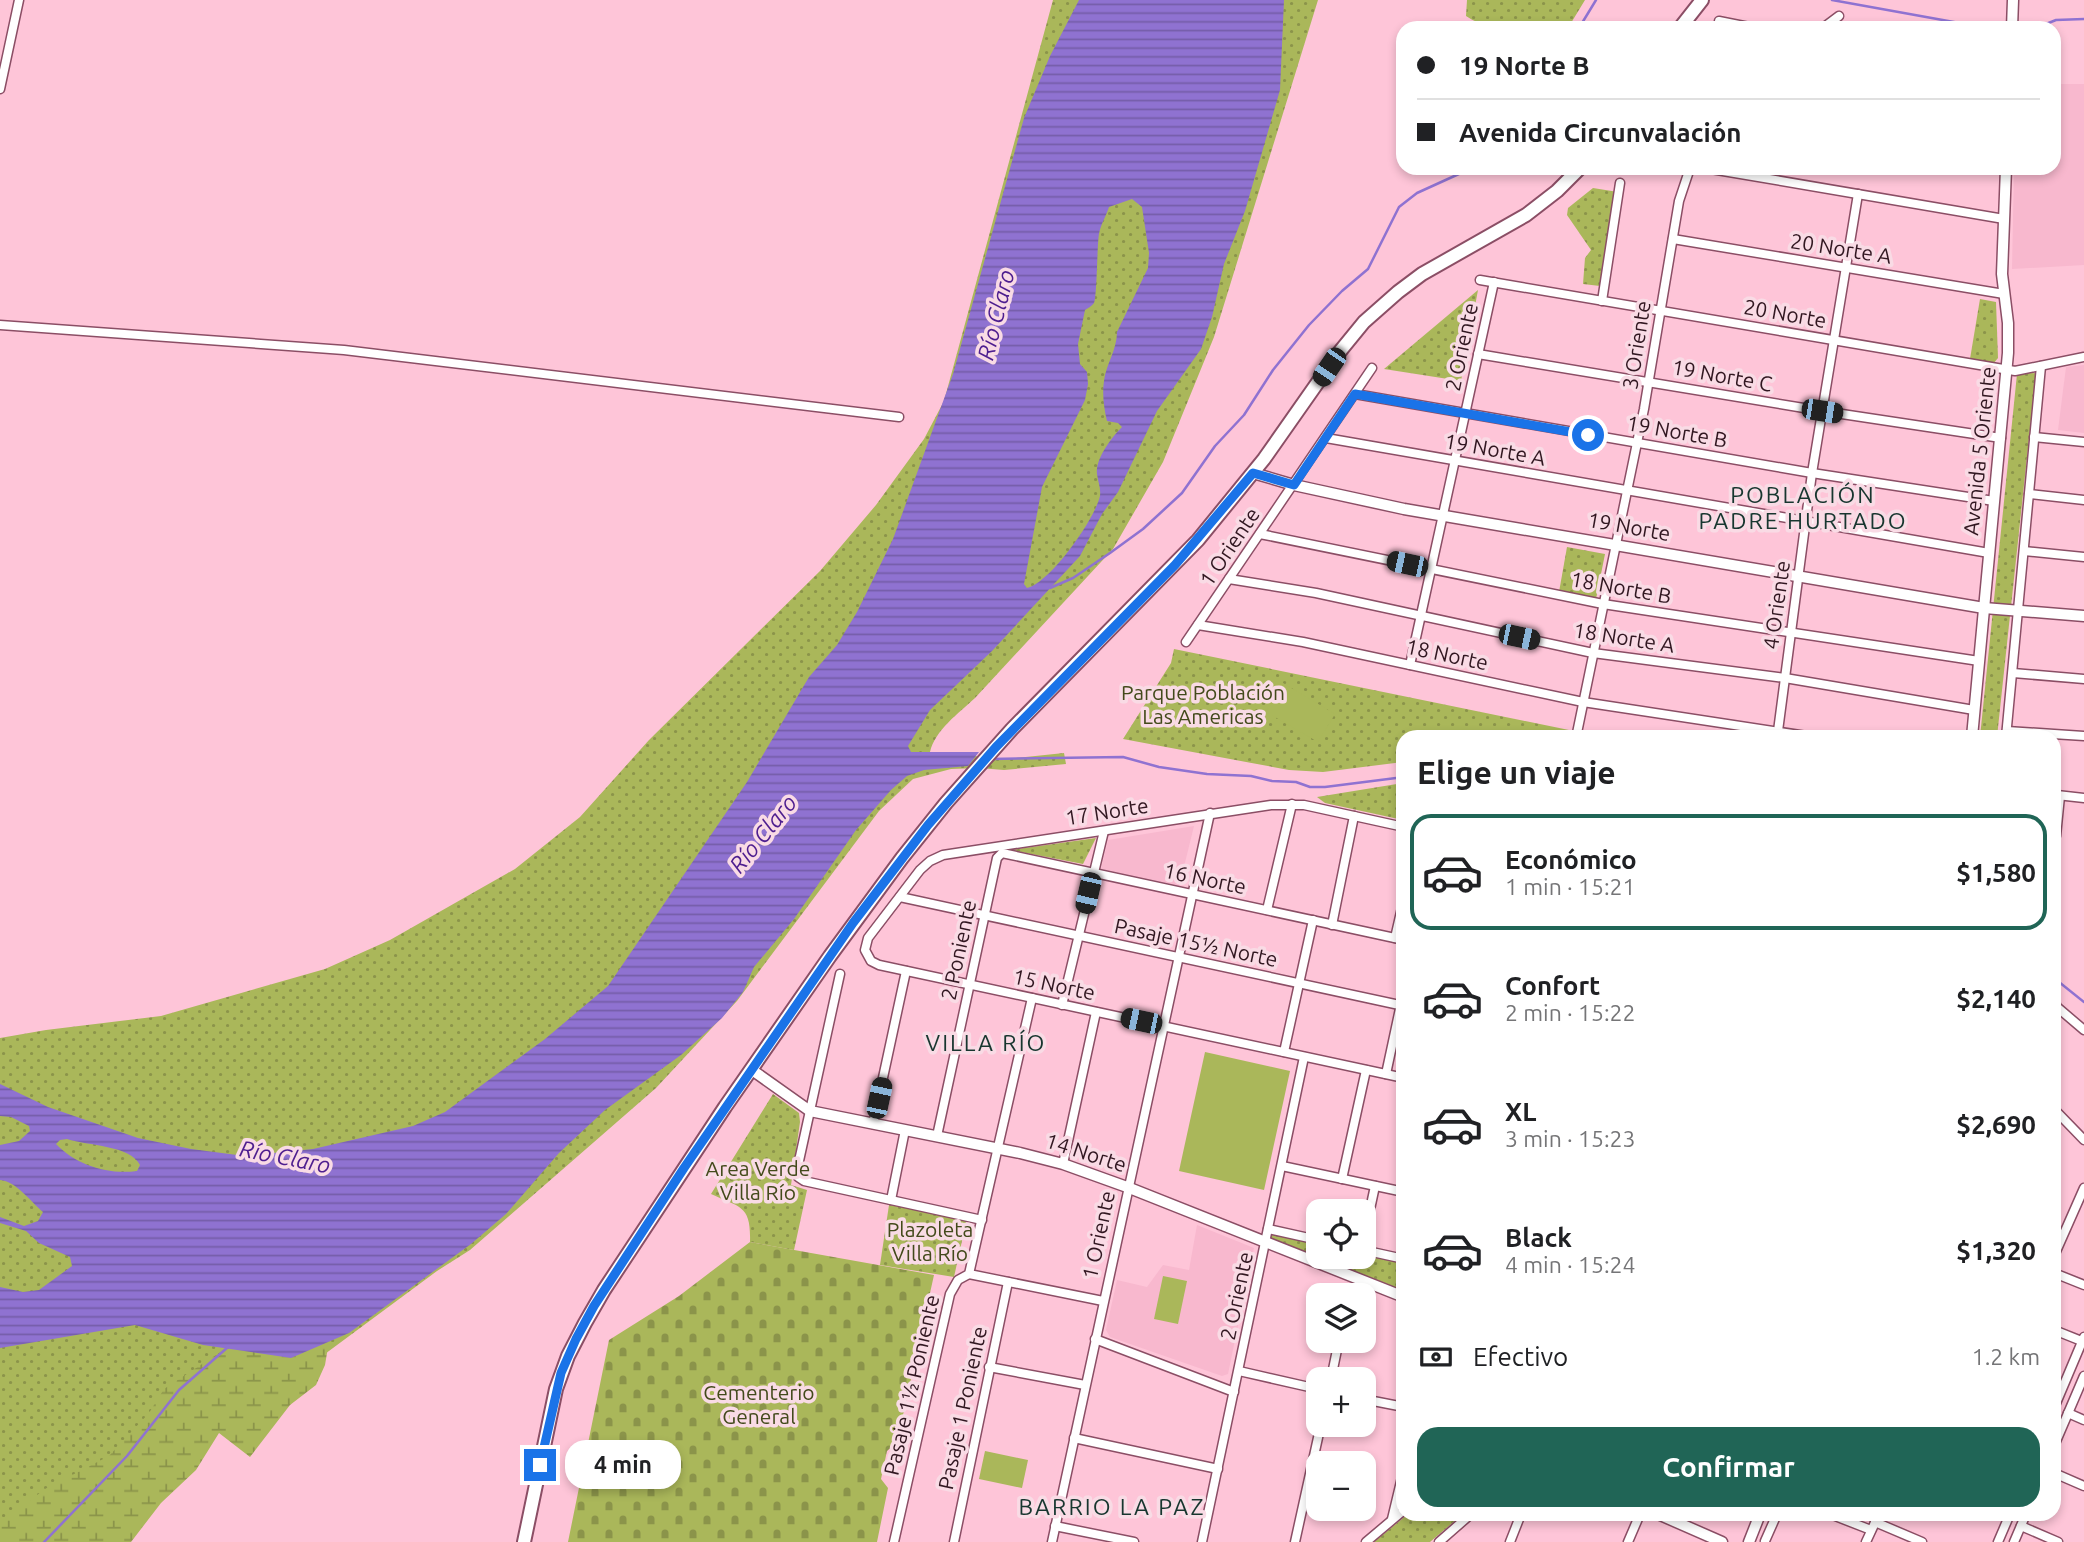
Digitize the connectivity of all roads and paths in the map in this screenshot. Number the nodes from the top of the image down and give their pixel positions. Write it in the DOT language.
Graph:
graph roads {
  1 [pos="19,0"];
  2 [pos="1702,0"];
  3 [pos="2014,0"];
  4 [pos="1839,16"];
  5 [pos="1686,21"];
  6 [pos="1832,21"];
  7 [pos="2012,21"];
  8 [pos="0,89"];
  9 [pos="1573,175"];
  10 [pos="1687,175"];
  11 [pos="1746,175"];
  12 [pos="2006,175"];
  13 [pos="1620,183"];
  14 [pos="1858,194"];
  15 [pos="2004,219"];
  16 [pos="1673,239"];
  17 [pos="1845,268"];
  18 [pos="1480,280"];
  19 [pos="1494,282"];
  20 [pos="2004,293"];
  21 [pos="1602,301"];
  22 [pos="1660,311"];
  23 [pos="0,325"];
  24 [pos="1833,340"];
  25 [pos="1478,354"];
  26 [pos="2084,357"];
  27 [pos="2041,366"];
  28 [pos="1372,368"];
  29 [pos="2007,370"];
  30 [pos="1649,382"];
  31 [pos="1355,394"];
  32 [pos="1822,411"];
  33 [pos="1465,413"];
  34 [pos="898,417"];
  35 [pos="2034,437"];
  36 [pos="1326,438"];
  37 [pos="2001,438"];
  38 [pos="2084,442"];
  39 [pos="1637,443"];
  40 [pos="1455,462"];
  41 [pos="1253,473"];
  42 [pos="1812,473"];
  43 [pos="1294,485"];
  44 [pos="1628,491"];
  45 [pos="2029,494"];
  46 [pos="2084,500"];
  47 [pos="1994,501"];
  48 [pos="1443,516"];
  49 [pos="1806,520"];
  50 [pos="1259,534"];
  51 [pos="1616,545"];
  52 [pos="2024,551"];
  53 [pos="1989,553"];
  54 [pos="2084,557"];
  55 [pos="1431,569"];
  56 [pos="1798,576"];
  57 [pos="1229,579"];
  58 [pos="1603,604"];
  59 [pos="1984,608"];
  60 [pos="2018,611"];
  61 [pos="1421,615"];
  62 [pos="2084,616"];
  63 [pos="1198,625"];
  64 [pos="1791,633"];
  65 [pos="1186,642"];
  66 [pos="1593,653"];
  67 [pos="1979,661"];
  68 [pos="1410,665"];
  69 [pos="2012,673"];
  70 [pos="1785,678"];
  71 [pos="2084,679"];
  72 [pos="1583,702"];
  73 [pos="1974,710"];
  74 [pos="1578,730"];
  75 [pos="1770,730"];
  76 [pos="1777,730"];
  77 [pos="1973,730"];
  78 [pos="2006,730"];
  79 [pos="2061,735"];
  80 [pos="2084,736"];
  81 [pos="2061,795"];
  82 [pos="2084,798"];
  83 [pos="1292,804"];
  84 [pos="1210,813"];
  85 [pos="1354,816"];
  86 [pos="1396,825"];
  87 [pos="1104,831"];
  88 [pos="999,854"];
  89 [pos="1093,872"];
  90 [pos="1192,894"];
  91 [pos="900,897"];
  92 [pos="1267,910"];
  93 [pos="984,915"];
  94 [pos="1312,920"];
  95 [pos="1332,925"];
  96 [pos="1078,935"];
  97 [pos="1396,938"];
  98 [pos="866,954"];
  99 [pos="1179,957"];
  100 [pos="906,971"];
  101 [pos="840,974"];
  102 [pos="1299,983"];
  103 [pos="969,984"];
  104 [pos="1032,998"];
  105 [pos="1062,1004"];
  106 [pos="1396,1005"];
  107 [pos="2061,1010"];
  108 [pos="1096,1012"];
  109 [pos="1163,1026"];
  110 [pos="1396,1030"];
  111 [pos="2084,1030"];
  112 [pos="1284,1052"];
  113 [pos="1304,1057"];
  114 [pos="752,1070"];
  115 [pos="1366,1070"];
  116 [pos="1385,1074"];
  117 [pos="1396,1076"];
  118 [pos="810,1111"];
  119 [pos="2061,1116"];
  120 [pos="873,1124"];
  121 [pos="905,1130"];
  122 [pos="937,1136"];
  123 [pos="2084,1140"];
  124 [pos="998,1148"];
  125 [pos="1063,1164"];
  126 [pos="1282,1166"];
  127 [pos="1342,1179"];
  128 [pos="1127,1186"];
  129 [pos="1375,1186"];
  130 [pos="2084,1188"];
  131 [pos="1396,1190"];
  132 [pos="1372,1199"];
  133 [pos="891,1200"];
  134 [pos="982,1220"];
  135 [pos="1268,1229"];
  136 [pos="1306,1237"];
  137 [pos="2061,1240"];
  138 [pos="1266,1243"];
  139 [pos="1376,1253"];
  140 [pos="1396,1257"];
  141 [pos="969,1275"];
  142 [pos="2061,1276"];
  143 [pos="1007,1282"];
  144 [pos="2084,1285"];
  145 [pos="1396,1294"];
  146 [pos="1103,1301"];
  147 [pos="2061,1332"];
  148 [pos="1095,1339"];
  149 [pos="2083,1340"];
  150 [pos="989,1367"];
  151 [pos="1239,1371"];
  152 [pos="2084,1376"];
  153 [pos="1085,1385"];
  154 [pos="1306,1386"];
  155 [pos="2061,1389"];
  156 [pos="1234,1392"];
  157 [pos="2061,1400"];
  158 [pos="1376,1401"];
  159 [pos="2073,1404"];
  160 [pos="1396,1405"];
  161 [pos="2068,1413"];
  162 [pos="2084,1420"];
  163 [pos="2061,1430"];
  164 [pos="1318,1437"];
  165 [pos="1074,1438"];
  166 [pos="1218,1469"];
  167 [pos="2061,1476"];
  168 [pos="2084,1486"];
  169 [pos="1396,1503"];
  170 [pos="1396,1517"];
  171 [pos="1392,1520"];
  172 [pos="1463,1521"];
  173 [pos="1518,1521"];
  174 [pos="1637,1521"];
  175 [pos="1674,1521"];
  176 [pos="1757,1521"];
  177 [pos="1774,1521"];
  178 [pos="2008,1521"];
  179 [pos="2023,1521"];
  180 [pos="2027,1521"];
  181 [pos="1875,1522"];
  182 [pos="1055,1526"];
  183 [pos="1765,1541"];
  184 [pos="524,1542"];
  185 [pos="894,1542"];
  186 [pos="954,1542"];
  187 [pos="1052,1542"];
  188 [pos="1134,1542"];
  189 [pos="1202,1542"];
  190 [pos="1295,1542"];
  191 [pos="1366,1542"];
  192 [pos="1439,1542"];
  193 [pos="1510,1542"];
  194 [pos="1628,1542"];
  195 [pos="1722,1542"];
  196 [pos="1749,1542"];
  197 [pos="1866,1542"];
  198 [pos="1922,1542"];
  199 [pos="1998,1542"];
  200 [pos="2014,1542"];
  201 [pos="2058,1542"];
  1 -- 8 [label="street"];
  2 -- 5 [label="main road"];
  3 -- 7 [label="street"];
  4 -- 6 [label="street"];
  9 -- 41 [label="main road"];
  10 -- 16 [label="street, 3 Oriente"];
  11 -- 14 [label="street"];
  12 -- 15 [label="street, Avenida 5 Oriente"];
  13 -- 21 [label="street"];
  14 -- 15 [label="street"];
  14 -- 17 [label="street, 4 Oriente"];
  15 -- 20 [label="street, Avenida 5 Oriente"];
  16 -- 17 [label="street, 20 Norte A"];
  16 -- 22 [label="street, 3 Oriente"];
  17 -- 20 [label="street, 20 Norte A"];
  17 -- 24 [label="street, 4 Oriente"];
  18 -- 19 [label="street, 20 Norte"];
  19 -- 21 [label="street, 20 Norte"];
  19 -- 25 [label="street, 2 Oriente"];
  20 -- 29 [label="street, Avenida 5 Oriente"];
  21 -- 22 [label="street, 20 Norte"];
  22 -- 24 [label="street, 20 Norte"];
  22 -- 30 [label="street, 3 Oriente"];
  23 -- 34 [label="street"];
  24 -- 29 [label="street, 20 Norte"];
  24 -- 32 [label="street, 4 Oriente"];
  25 -- 30 [label="street, 19 Norte C"];
  25 -- 33 [label="street, 2 Oriente"];
  26 -- 27 [label="street, 20 Norte"];
  27 -- 29 [label="street, 20 Norte"];
  27 -- 35 [label="street"];
  28 -- 31 [label="street, 1 Oriente"];
  29 -- 37 [label="street, Avenida 5 Oriente"];
  30 -- 32 [label="street, 19 Norte C"];
  30 -- 39 [label="street, 3 Oriente"];
  31 -- 33 [label="street, 19 Norte B"];
  31 -- 36 [label="street, 1 Oriente"];
  32 -- 37 [label="street, 19 Norte C"];
  32 -- 42 [label="street, 4 Oriente"];
  33 -- 39 [label="street, 19 Norte B"];
  33 -- 40 [label="street, 2 Oriente"];
  35 -- 38 [label="street"];
  35 -- 45 [label="street"];
  36 -- 40 [label="street, 19 Norte A"];
  36 -- 43 [label="street, 1 Oriente"];
  37 -- 47 [label="street, Avenida 5 Oriente"];
  39 -- 42 [label="street, 19 Norte B"];
  39 -- 44 [label="street, 3 Oriente"];
  40 -- 44 [label="street, 19 Norte A"];
  40 -- 48 [label="street, 2 Oriente"];
  41 -- 43 [label="street, 19 Norte"];
  41 -- 114 [label="main road"];
  42 -- 47 [label="street, 19 Norte B"];
  42 -- 49 [label="street, 4 Oriente"];
  43 -- 48 [label="street, 19 Norte"];
  43 -- 50 [label="street, 1 Oriente"];
  44 -- 49 [label="street, 19 Norte A"];
  44 -- 51 [label="street, 3 Oriente"];
  45 -- 46 [label="street"];
  45 -- 52 [label="street"];
  47 -- 53 [label="street, Avenida 5 Oriente"];
  48 -- 51 [label="street, 19 Norte"];
  48 -- 55 [label="street, 2 Oriente"];
  49 -- 53 [label="street, 19 Norte A"];
  49 -- 56 [label="street, 4 Oriente"];
  50 -- 55 [label="street, 18 Norte B"];
  50 -- 57 [label="street, 1 Oriente"];
  51 -- 56 [label="street, 19 Norte"];
  51 -- 58 [label="street, 3 Oriente"];
  52 -- 54 [label="street"];
  52 -- 60 [label="street"];
  53 -- 59 [label="street, Avenida 5 Oriente"];
  55 -- 58 [label="street, 18 Norte B"];
  55 -- 61 [label="street, 2 Oriente"];
  56 -- 59 [label="street, 19 Norte"];
  56 -- 64 [label="street, 4 Oriente"];
  57 -- 61 [label="street, 18 Norte A"];
  57 -- 63 [label="street, 1 Oriente"];
  58 -- 64 [label="street, 18 Norte B"];
  58 -- 66 [label="street, 3 Oriente"];
  59 -- 60 [label="street, 19 Norte"];
  59 -- 67 [label="street, Avenida 5 Oriente"];
  60 -- 62 [label="street, 19 Norte"];
  60 -- 69 [label="street"];
  61 -- 66 [label="street, 18 Norte A"];
  61 -- 68 [label="street, 2 Oriente"];
  63 -- 65 [label="street, 1 Oriente"];
  63 -- 68 [label="street, 18 Norte"];
  64 -- 67 [label="street, 18 Norte B"];
  64 -- 70 [label="street, 4 Oriente"];
  66 -- 70 [label="street, 18 Norte A"];
  66 -- 72 [label="street, 3 Oriente"];
  67 -- 73 [label="street, Avenida 5 Oriente"];
  68 -- 72 [label="street, 18 Norte"];
  69 -- 71 [label="street"];
  69 -- 78 [label="street"];
  70 -- 73 [label="street, 18 Norte A"];
  70 -- 76 [label="street, 4 Oriente"];
  72 -- 74 [label="street, 3 Oriente"];
  72 -- 75 [label="street, 18 Norte"];
  73 -- 77 [label="street, Avenida 5 Oriente"];
  79 -- 80 [label="street"];
  81 -- 82 [label="street"];
  83 -- 84 [label="street, 17 Norte"];
  83 -- 85 [label="street, 17 Norte"];
  83 -- 92 [label="street"];
  84 -- 87 [label="street, 17 Norte"];
  84 -- 90 [label="street, 1 Oriente"];
  85 -- 86 [label="street, 17 Norte"];
  85 -- 95 [label="street"];
  87 -- 89 [label="street"];
  87 -- 91 [label="street, 17 Norte"];
  88 -- 89 [label="street, 16 Norte"];
  88 -- 93 [label="street, 2 Poniente"];
  89 -- 90 [label="street, 16 Norte"];
  89 -- 96 [label="street"];
  90 -- 92 [label="street, 16 Norte"];
  90 -- 99 [label="street, 1 Oriente"];
  91 -- 93 [label="street, Pasaje 15½ Norte"];
  91 -- 98 [label="street, 17 Norte"];
  92 -- 94 [label="street, 16 Norte"];
  93 -- 96 [label="street, Pasaje 15½ Norte"];
  93 -- 103 [label="street, 2 Poniente"];
  94 -- 95 [label="street, 16 Norte"];
  94 -- 102 [label="street"];
  95 -- 97 [label="street, 16 Norte"];
  96 -- 99 [label="street, Pasaje 15½ Norte"];
  96 -- 105 [label="street"];
  98 -- 100 [label="street, 15 Norte"];
  99 -- 102 [label="street, Pasaje 15½ Norte"];
  99 -- 109 [label="street, 1 Oriente"];
  100 -- 103 [label="street, 15 Norte"];
  100 -- 120 [label="street"];
  101 -- 118 [label="street"];
  102 -- 106 [label="street, Pasaje 15½ Norte"];
  102 -- 112 [label="street"];
  103 -- 104 [label="street, 15 Norte"];
  103 -- 122 [label="street, 2 Poniente"];
  104 -- 105 [label="street, 15 Norte"];
  104 -- 124 [label="street, Pasaje 1½ Poniente"];
  105 -- 108 [label="street, 15 Norte"];
  107 -- 111 [label="street"];
  108 -- 109 [label="street, 15 Norte"];
  108 -- 125 [label="street"];
  109 -- 112 [label="street, 15 Norte"];
  109 -- 128 [label="street, 1 Oriente"];
  110 -- 116 [label="street"];
  112 -- 113 [label="street, 15 Norte"];
  113 -- 115 [label="street, 15 Norte"];
  113 -- 126 [label="street, 2 Oriente"];
  114 -- 118 [label="street, 14 Norte"];
  114 -- 184 [label="main road"];
  115 -- 116 [label="street, 15 Norte"];
  115 -- 127 [label="street"];
  116 -- 117 [label="street, 15 Norte"];
  118 -- 120 [label="street, 14 Norte"];
  118 -- 133 [label="street"];
  119 -- 123 [label="street"];
  120 -- 121 [label="street, 14 Norte"];
  121 -- 122 [label="street, 14 Norte"];
  121 -- 133 [label="street"];
  122 -- 124 [label="street, 14 Norte"];
  124 -- 125 [label="street, 14 Norte"];
  124 -- 134 [label="street, Pasaje 1½ Poniente"];
  125 -- 128 [label="street, 14 Norte"];
  126 -- 127 [label="street"];
  126 -- 135 [label="street, 2 Oriente"];
  127 -- 129 [label="street"];
  128 -- 138 [label="street, 14 Norte"];
  128 -- 146 [label="street, 1 Oriente"];
  129 -- 131 [label="street"];
  129 -- 132 [label="street"];
  130 -- 137 [label="street"];
  133 -- 134 [label="street"];
  134 -- 141 [label="street, Pasaje 1½ Poniente"];
  135 -- 136 [label="street"];
  135 -- 138 [label="street, 2 Oriente"];
  138 -- 145 [label="street, 14 Norte"];
  138 -- 151 [label="street, 2 Oriente"];
  139 -- 140 [label="street"];
  141 -- 143 [label="street"];
  141 -- 185 [label="street, Pasaje 1½ Poniente"];
  142 -- 144 [label="street"];
  143 -- 146 [label="street"];
  143 -- 150 [label="street, Pasaje 1 Poniente"];
  146 -- 148 [label="street, 1 Oriente"];
  147 -- 149 [label="street"];
  148 -- 153 [label="street, 1 Oriente"];
  148 -- 156 [label="street"];
  149 -- 155 [label="street"];
  150 -- 153 [label="street"];
  150 -- 186 [label="street, Pasaje 1 Poniente"];
  151 -- 154 [label="street"];
  151 -- 156 [label="street, 2 Oriente"];
  152 -- 159 [label="street"];
  153 -- 165 [label="street, 1 Oriente"];
  156 -- 166 [label="street, 2 Oriente"];
  157 -- 159 [label="street"];
  158 -- 160 [label="street"];
  159 -- 161 [label="street"];
  161 -- 162 [label="street"];
  161 -- 163 [label="street"];
  164 -- 190 [label="street"];
  165 -- 166 [label="street"];
  165 -- 182 [label="street, 1 Oriente"];
  166 -- 189 [label="street, 2 Oriente"];
  167 -- 168 [label="street"];
  169 -- 171 [label="street"];
  170 -- 171 [label="street"];
  171 -- 191 [label="street"];
  172 -- 192 [label="street"];
  173 -- 193 [label="street"];
  174 -- 194 [label="street"];
  175 -- 195 [label="street"];
  176 -- 196 [label="street"];
  177 -- 183 [label="street"];
  178 -- 199 [label="street"];
  179 -- 200 [label="street"];
  180 -- 201 [label="street"];
  181 -- 197 [label="street"];
  181 -- 198 [label="street"];
  182 -- 187 [label="street, 1 Oriente"];
  182 -- 188 [label="street"];
}
